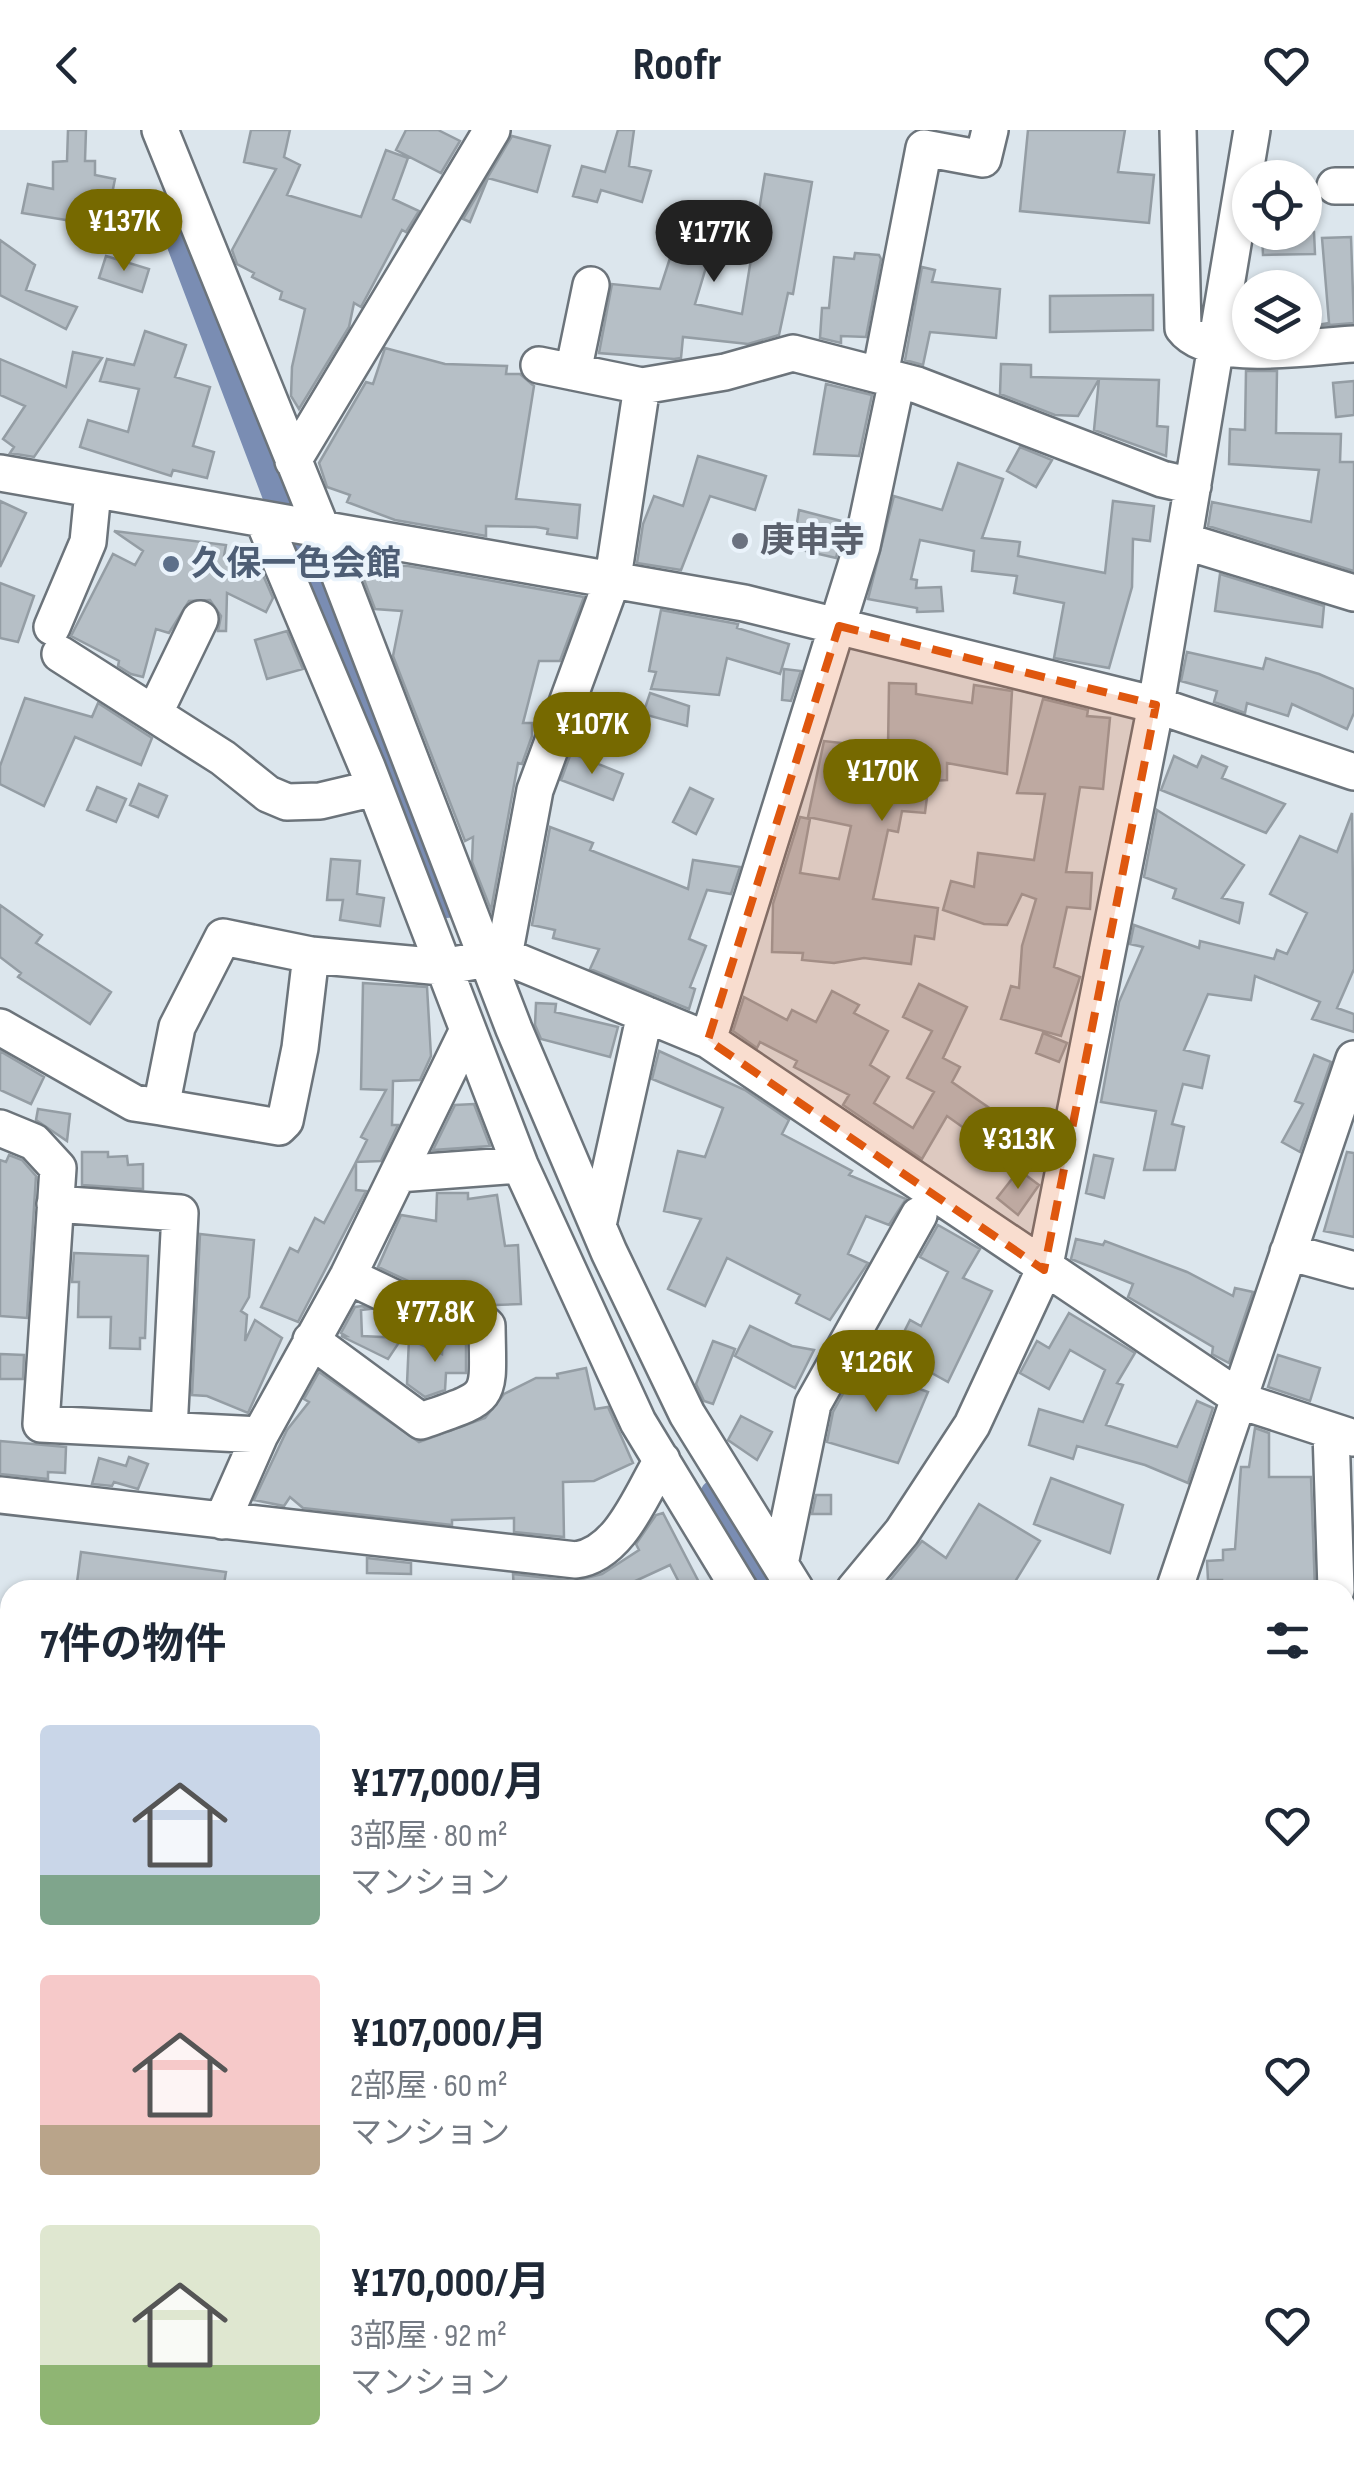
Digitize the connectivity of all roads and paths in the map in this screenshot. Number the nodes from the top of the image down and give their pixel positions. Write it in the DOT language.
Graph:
graph roads {
  1 [pos="160,130"];
  2 [pos="492,130"];
  3 [pos="990,130"];
  4 [pos="1178,130"];
  5 [pos="1252,130"];
  6 [pos="591,285"];
  7 [pos="1354,344"];
  8 [pos="1216,349"];
  9 [pos="888,378"];
  10 [pos="642,386"];
  11 [pos="293,461"];
  12 [pos="0,474"];
  13 [pos="1194,486"];
  14 [pos="93,490"];
  15 [pos="271,523"];
  16 [pos="322,532"];
  17 [pos="1184,541"];
  18 [pos="613,578"];
  19 [pos="1354,592"];
  20 [pos="200,619"];
  21 [pos="839,626"];
  22 [pos="1156,705"];
  23 [pos="154,714"];
  24 [pos="1351,764"];
  25 [pos="375,788"];
  26 [pos="311,954"];
  27 [pos="473,962"];
  28 [pos="645,1014"];
  29 [pos="0,1027"];
  30 [pos="466,1034"];
  31 [pos="708,1040"];
  32 [pos="1354,1059"];
  33 [pos="161,1108"];
  34 [pos="0,1128"];
  35 [pos="520,1165"];
  36 [pos="398,1174"];
  37 [pos="55,1204"];
  38 [pos="919,1216"];
  39 [pos="598,1225"];
  40 [pos="1288,1252"];
  41 [pos="1044,1270"];
  42 [pos="1354,1270"];
  43 [pos="348,1276"];
  44 [pos="311,1340"];
  45 [pos="1240,1398"];
  46 [pos="169,1430"];
  47 [pos="260,1434"];
  48 [pos="1342,1434"];
  49 [pos="662,1460"];
  50 [pos="0,1495"];
  51 [pos="222,1521"];
  52 [pos="788,1577"];
  53 [pos="734,1580"];
  54 [pos="862,1580"];
  55 [pos="1177,1580"];
  56 [pos="1336,1580"];
  1 -- 11 [label="street"];
  2 -- 11 [label="street"];
  3 -- 9 [label="street"];
  4 -- 8 [label="street"];
  5 -- 8 [label="street"];
  6 -- 10 [label="street"];
  7 -- 8 [label="street"];
  8 -- 13 [label="street"];
  9 -- 10 [label="street"];
  9 -- 13 [label="street"];
  9 -- 21 [label="street"];
  10 -- 18 [label="street"];
  11 -- 16 [label="street"];
  12 -- 14 [label="street"];
  13 -- 17 [label="street"];
  14 -- 15 [label="street"];
  14 -- 23 [label="street"];
  15 -- 16 [label="street"];
  15 -- 25 [label="street"];
  16 -- 18 [label="street"];
  16 -- 27 [label="street"];
  17 -- 19 [label="street"];
  17 -- 22 [label="street"];
  18 -- 21 [label="street"];
  18 -- 27 [label="street"];
  20 -- 23 [label="street"];
  21 -- 22 [label="street"];
  21 -- 31 [label="street"];
  22 -- 24 [label="street"];
  22 -- 41 [label="street"];
  23 -- 25 [label="street"];
  25 -- 27 [label="street"];
  26 -- 27 [label="street"];
  26 -- 33 [label="street"];
  26 -- 33 [label="street"];
  27 -- 28 [label="street"];
  27 -- 30 [label="street"];
  27 -- 39 [label="street"];
  28 -- 31 [label="street"];
  28 -- 39 [label="street"];
  29 -- 33 [label="street"];
  30 -- 35 [label="street"];
  30 -- 36 [label="street"];
  31 -- 41 [label="street"];
  32 -- 40 [label="street"];
  34 -- 37 [label="street"];
  35 -- 36 [label="street"];
  35 -- 49 [label="street"];
  36 -- 43 [label="street"];
  37 -- 46 [label="street"];
  37 -- 46 [label="street"];
  38 -- 52 [label="street"];
  39 -- 52 [label="street"];
  40 -- 42 [label="street"];
  40 -- 45 [label="street"];
  41 -- 45 [label="street"];
  41 -- 54 [label="street"];
  43 -- 44 [label="street"];
  43 -- 44 [label="street"];
  44 -- 47 [label="street"];
  45 -- 48 [label="street"];
  45 -- 55 [label="street"];
  46 -- 47 [label="street"];
  47 -- 51 [label="street"];
  48 -- 56 [label="street"];
  49 -- 51 [label="street"];
  49 -- 53 [label="street"];
  50 -- 51 [label="street"];
}
